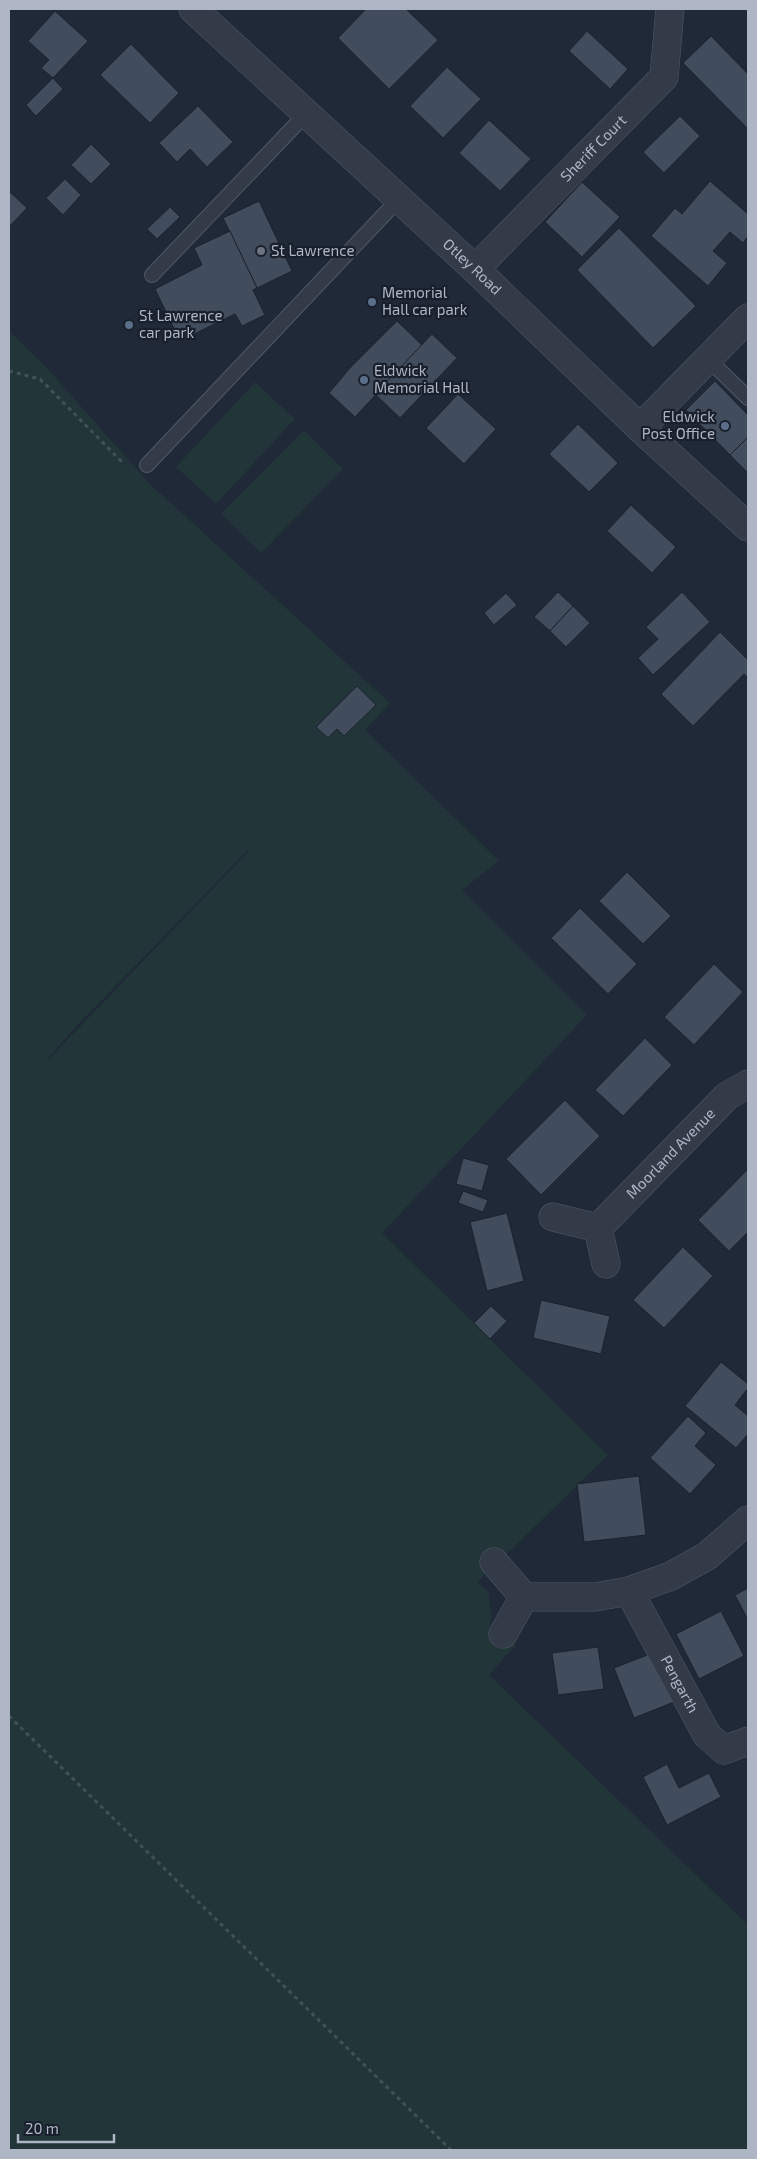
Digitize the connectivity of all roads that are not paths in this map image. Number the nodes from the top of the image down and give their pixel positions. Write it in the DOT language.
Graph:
graph roads {
  1 [pos="192,9"];
  2 [pos="670,9"];
  3 [pos="306,114"];
  4 [pos="398,200"];
  5 [pos="475,269"];
  6 [pos="152,275"];
  7 [pos="748,318"];
  8 [pos="708,359"];
  9 [pos="748,398"];
  10 [pos="640,428"];
  11 [pos="147,465"];
  12 [pos="748,527"];
  13 [pos="748,1084"];
  14 [pos="553,1217"];
  15 [pos="598,1228"];
  16 [pos="606,1264"];
  17 [pos="748,1520"];
  18 [pos="494,1562"];
  19 [pos="629,1591"];
  20 [pos="524,1597"];
  21 [pos="503,1634"];
  22 [pos="748,1740"];
  1 -- 3 [label="street, Otley Road"];
  2 -- 5 [label="street, Sheriff Court"];
  3 -- 4 [label="street, Otley Road"];
  3 -- 6 [label="lane"];
  4 -- 5 [label="street, Otley Road"];
  4 -- 11 [label="lane"];
  5 -- 10 [label="street, Otley Road"];
  7 -- 8 [label="street"];
  8 -- 9 [label="lane"];
  8 -- 10 [label="street"];
  10 -- 12 [label="street, Otley Road"];
  13 -- 15 [label="street, Moorland Avenue"];
  14 -- 15 [label="street"];
  15 -- 16 [label="street"];
  17 -- 19 [label="street"];
  18 -- 20 [label="street"];
  19 -- 20 [label="street"];
  19 -- 22 [label="street, Pengarth"];
  20 -- 21 [label="street"];
}
